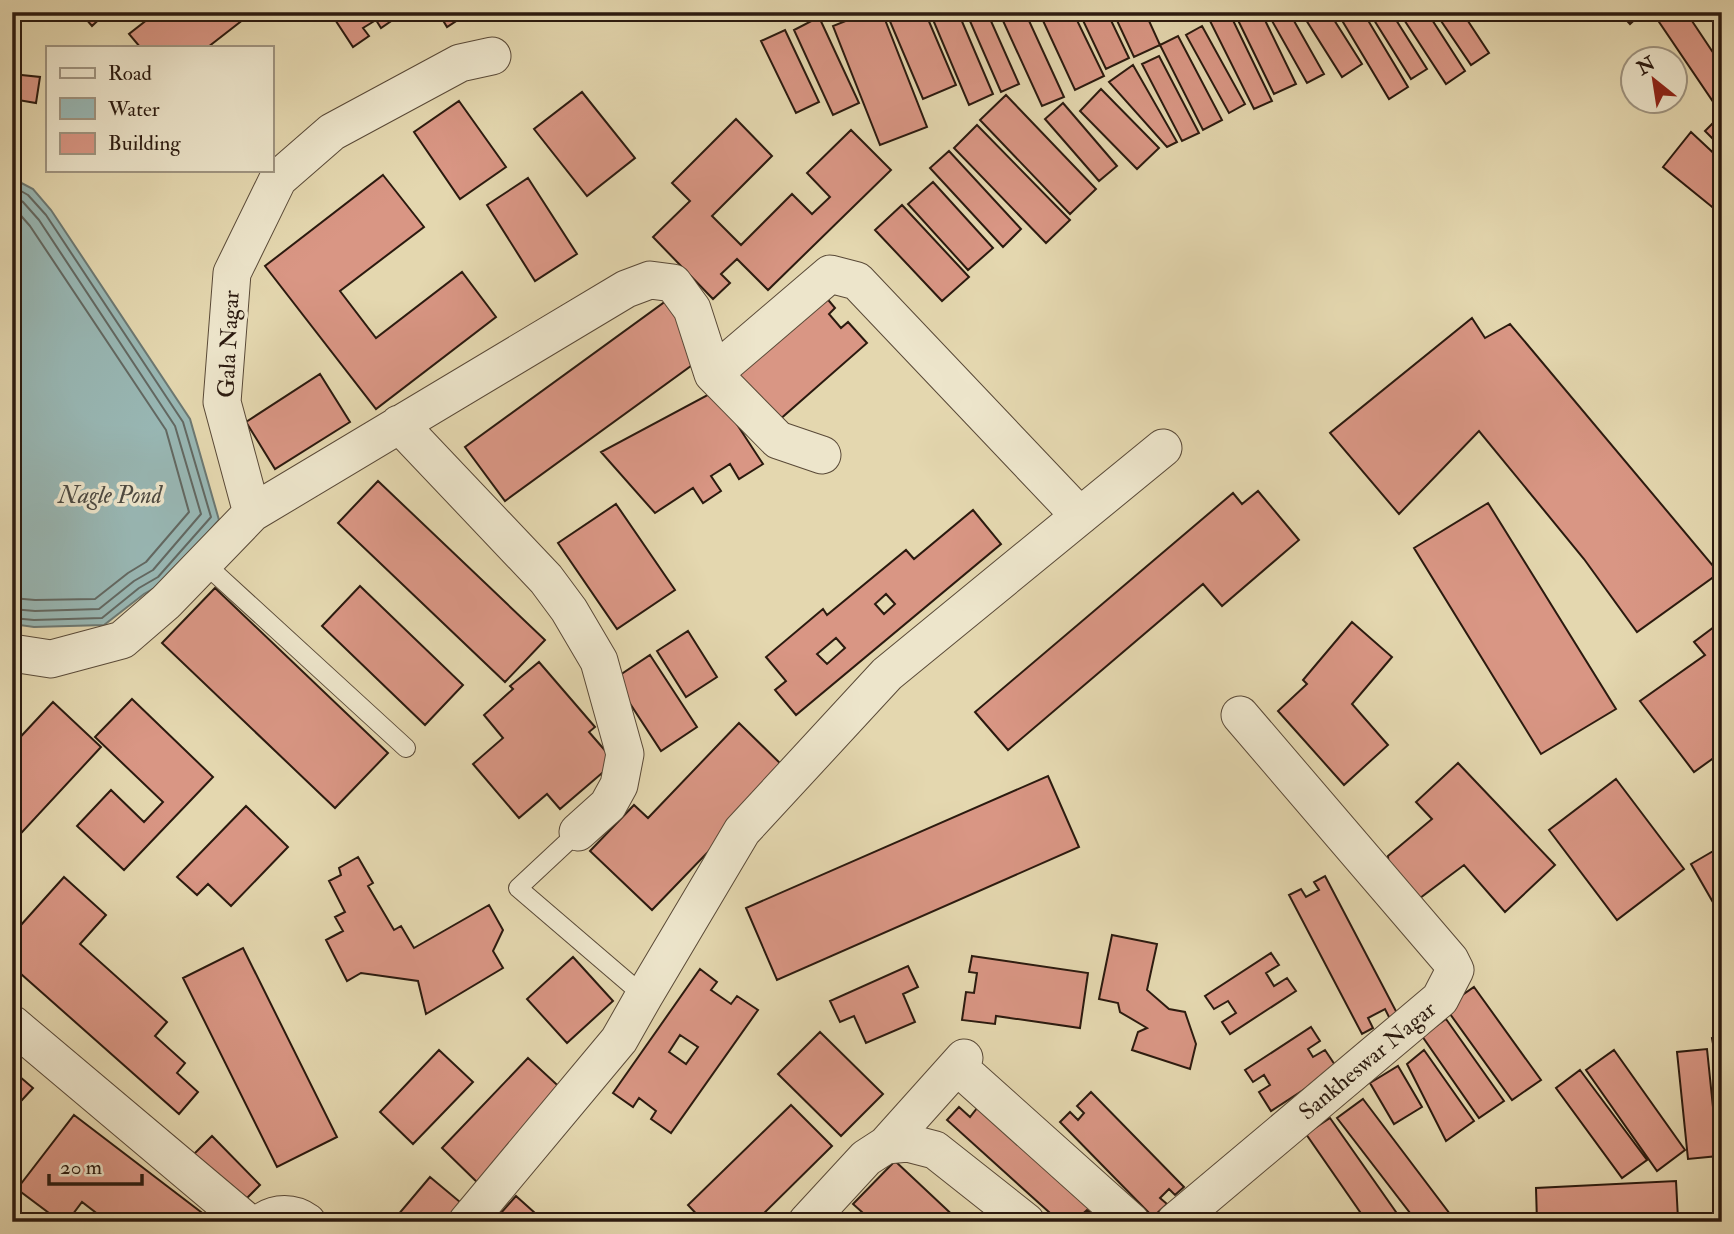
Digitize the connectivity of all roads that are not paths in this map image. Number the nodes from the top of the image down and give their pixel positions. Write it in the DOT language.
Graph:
graph roads {
  1 [pos="492,56"];
  2 [pos="713,374"];
  3 [pos="399,424"];
  4 [pos="1163,448"];
  5 [pos="822,455"];
  6 [pos="252,513"];
  7 [pos="1080,516"];
  8 [pos="204,563"];
  9 [pos="12,653"];
  10 [pos="1240,715"];
  11 [pos="406,748"];
  12 [pos="578,832"];
  13 [pos="643,996"];
  14 [pos="12,1024"];
  15 [pos="886,1144"];
  16 [pos="1110,1215"];
  17 [pos="247,1222"];
  18 [pos="262,1222"];
  19 [pos="307,1222"];
  20 [pos="467,1222"];
  21 [pos="807,1222"];
  22 [pos="1026,1222"];
  23 [pos="1175,1222"];
  1 -- 6 [label="street, Gala Nagar"];
  2 -- 3 [label="street"];
  2 -- 5 [label="street"];
  2 -- 7 [label="street"];
  3 -- 6 [label="street"];
  3 -- 12 [label="street"];
  4 -- 7 [label="street"];
  6 -- 8 [label="street"];
  7 -- 13 [label="street"];
  8 -- 9 [label="street"];
  8 -- 11 [label="lane"];
  10 -- 23 [label="street, Sankheswar Nagar"];
  12 -- 13 [label="lane"];
  13 -- 20 [label="street"];
  14 -- 17 [label="street"];
  15 -- 16 [label="street"];
  15 -- 21 [label="street"];
  15 -- 22 [label="street"];
  18 -- 19 [label="street"];
}
